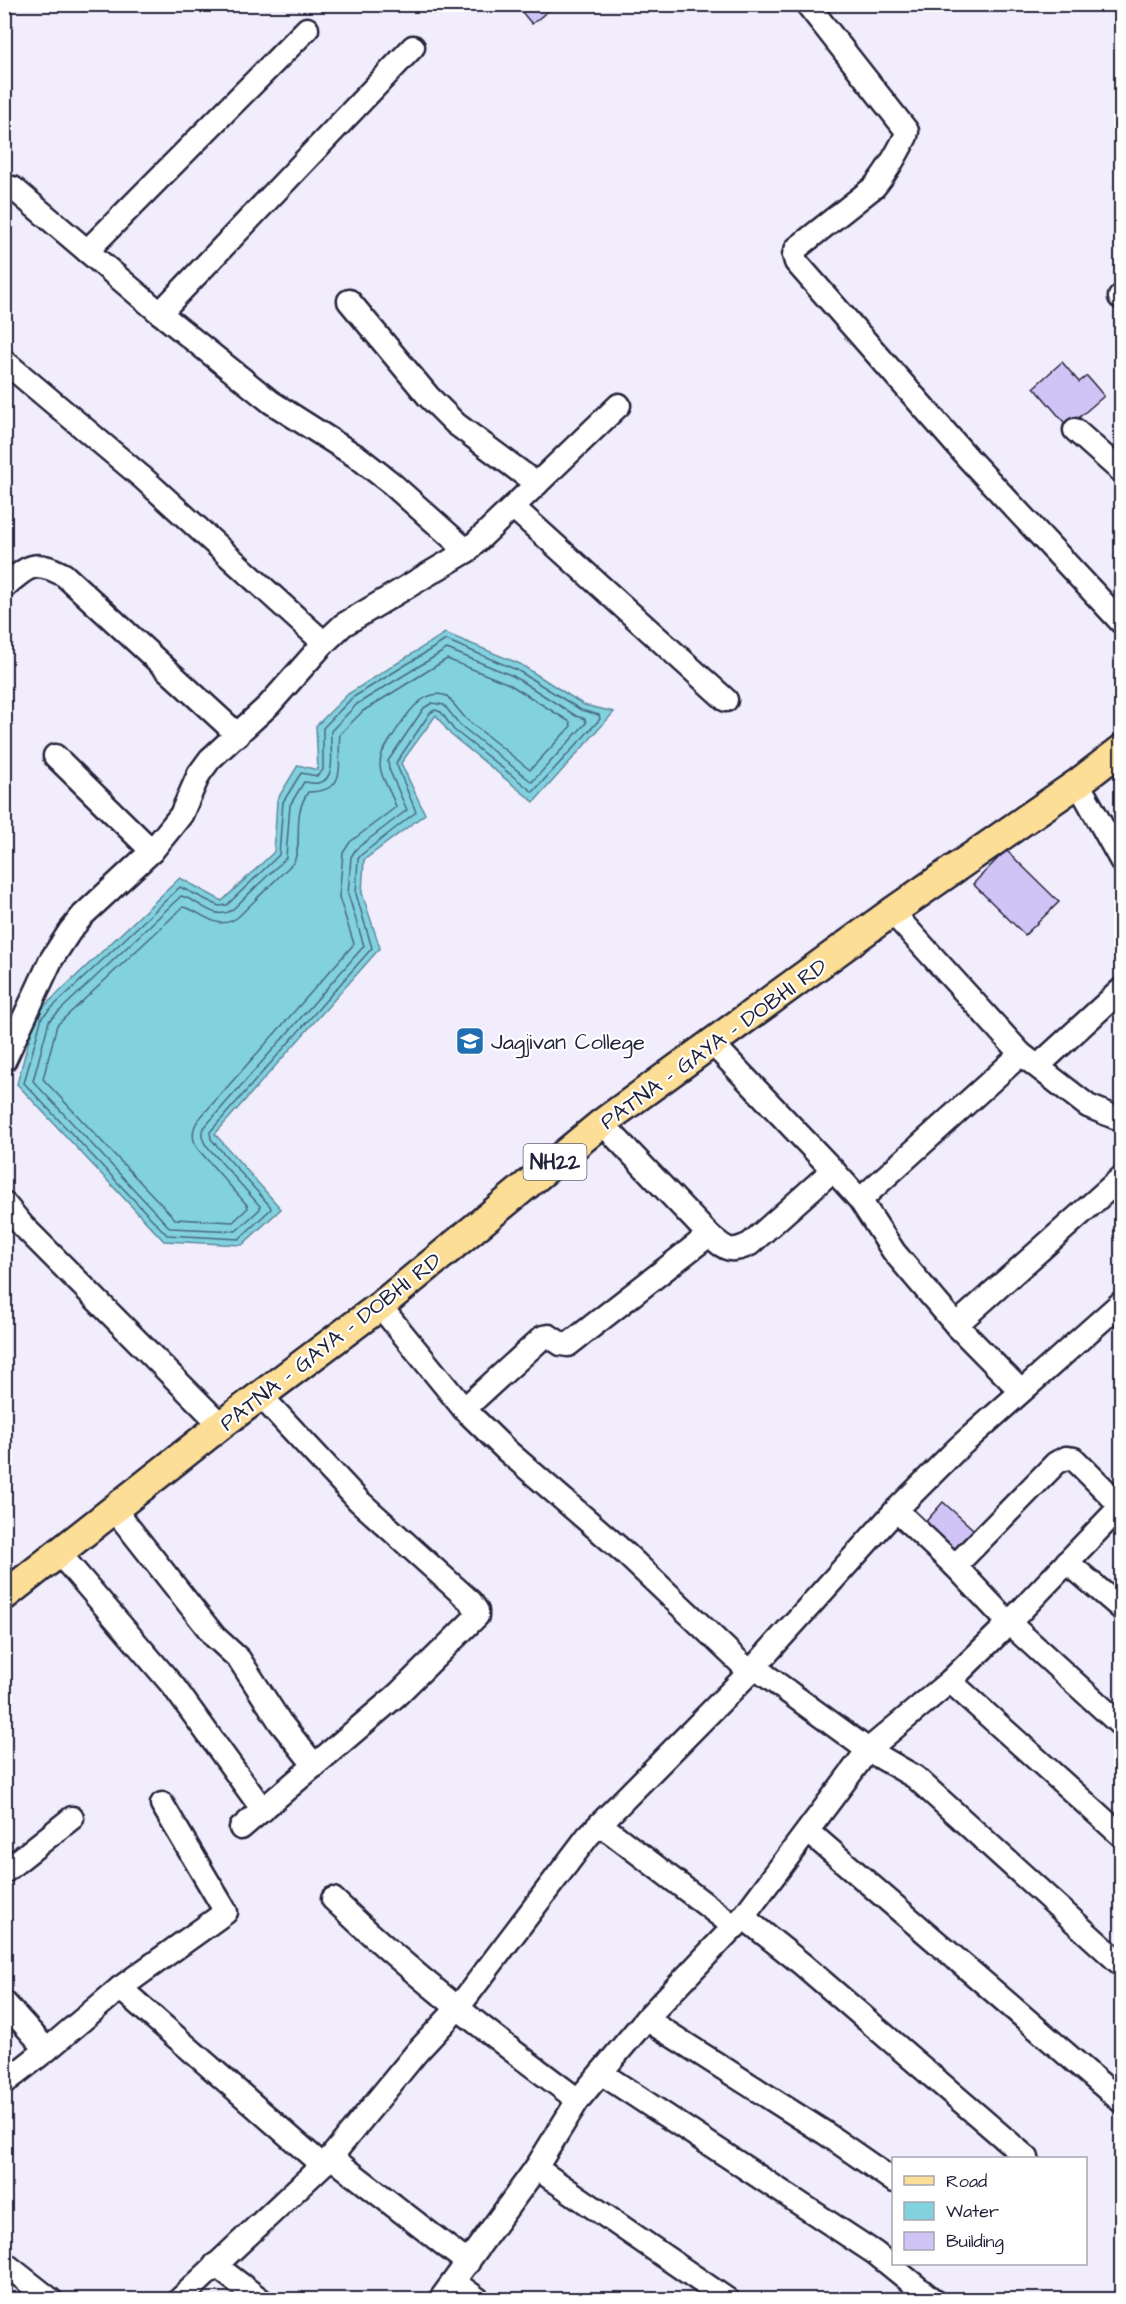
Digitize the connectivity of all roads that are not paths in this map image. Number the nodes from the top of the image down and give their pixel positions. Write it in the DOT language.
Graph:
graph roads {
  1 [pos="807,4"];
  2 [pos="307,29"];
  3 [pos="413,47"];
  4 [pos="13,188"];
  5 [pos="87,251"];
  6 [pos="349,301"];
  7 [pos="160,313"];
  8 [pos="4,361"];
  9 [pos="619,405"];
  10 [pos="1075,430"];
  11 [pos="1122,472"];
  12 [pos="537,484"];
  13 [pos="513,507"];
  14 [pos="467,551"];
  15 [pos="4,587"];
  16 [pos="1122,623"];
  17 [pos="324,643"];
  18 [pos="726,700"];
  19 [pos="238,735"];
  20 [pos="1122,749"];
  21 [pos="55,756"];
  22 [pos="1078,783"];
  23 [pos="152,851"];
  24 [pos="1122,862"];
  25 [pos="892,912"];
  26 [pos="1122,989"];
  27 [pos="712,1043"];
  28 [pos="1029,1060"];
  29 [pos="4,1061"];
  30 [pos="1122,1120"];
  31 [pos="602,1123"];
  32 [pos="833,1170"];
  33 [pos="1122,1178"];
  34 [pos="860,1200"];
  35 [pos="4,1203"];
  36 [pos="709,1235"];
  37 [pos="1122,1302"];
  38 [pos="380,1306"];
  39 [pos="956,1325"];
  40 [pos="1021,1391"];
  41 [pos="261,1396"];
  42 [pos="464,1409"];
  43 [pos="221,1425"];
  44 [pos="1121,1506"];
  45 [pos="114,1509"];
  46 [pos="896,1510"];
  47 [pos="59,1552"];
  48 [pos="1067,1562"];
  49 [pos="955,1566"];
  50 [pos="4,1596"];
  51 [pos="1122,1609"];
  52 [pos="1009,1623"];
  53 [pos="752,1670"];
  54 [pos="950,1681"];
  55 [pos="1122,1726"];
  56 [pos="868,1750"];
  57 [pos="315,1766"];
  58 [pos="162,1804"];
  59 [pos="263,1809"];
  60 [pos="72,1818"];
  61 [pos="600,1824"];
  62 [pos="241,1828"];
  63 [pos="809,1832"];
  64 [pos="1122,1836"];
  65 [pos="4,1872"];
  66 [pos="333,1899"];
  67 [pos="739,1922"];
  68 [pos="1122,1965"];
  69 [pos="120,1988"];
  70 [pos="4,2002"];
  71 [pos="457,2009"];
  72 [pos="646,2019"];
  73 [pos="47,2050"];
  74 [pos="601,2073"];
  75 [pos="4,2083"];
  76 [pos="578,2100"];
  77 [pos="1122,2102"];
  78 [pos="1026,2157"];
  79 [pos="327,2161"];
  80 [pos="536,2168"];
  81 [pos="892,2180"];
  82 [pos="4,2263"];
  83 [pos="468,2263"];
  84 [pos="215,2265"];
  85 [pos="454,2282"];
  86 [pos="51,2300"];
  87 [pos="179,2300"];
  88 [pos="261,2300"];
  89 [pos="440,2300"];
  90 [pos="479,2300"];
  91 [pos="728,2300"];
  92 [pos="933,2300"];
  1 -- 16 [label="street"];
  2 -- 5 [label="street"];
  3 -- 7 [label="street"];
  4 -- 5 [label="street"];
  5 -- 7 [label="street"];
  6 -- 12 [label="street"];
  7 -- 14 [label="street"];
  8 -- 17 [label="street"];
  9 -- 12 [label="street"];
  10 -- 11 [label="street"];
  12 -- 13 [label="street"];
  13 -- 14 [label="street"];
  13 -- 18 [label="street"];
  14 -- 17 [label="street"];
  15 -- 19 [label="street"];
  17 -- 19 [label="street"];
  19 -- 23 [label="street"];
  20 -- 22 [label="main road, PATNA - GAYA - DOBHI RD / NH22"];
  21 -- 23 [label="street"];
  22 -- 24 [label="street"];
  22 -- 25 [label="main road, PATNA - GAYA - DOBHI RD / NH22"];
  23 -- 29 [label="street"];
  25 -- 27 [label="main road, PATNA - GAYA - DOBHI RD / NH22"];
  25 -- 28 [label="street"];
  26 -- 28 [label="street"];
  27 -- 31 [label="main road, PATNA - GAYA - DOBHI RD / NH22"];
  27 -- 32 [label="street"];
  28 -- 30 [label="street"];
  28 -- 34 [label="street"];
  31 -- 36 [label="street"];
  31 -- 38 [label="main road, PATNA - GAYA - DOBHI RD / NH22"];
  32 -- 34 [label="street"];
  32 -- 36 [label="street"];
  33 -- 39 [label="street"];
  34 -- 39 [label="street"];
  35 -- 43 [label="street"];
  36 -- 42 [label="street"];
  37 -- 40 [label="street"];
  38 -- 41 [label="main road, PATNA - GAYA - DOBHI RD / NH22"];
  38 -- 42 [label="street"];
  39 -- 40 [label="street"];
  40 -- 46 [label="street"];
  41 -- 43 [label="main road, PATNA - GAYA - DOBHI RD / NH22"];
  41 -- 57 [label="street"];
  42 -- 53 [label="street"];
  43 -- 45 [label="main road, PATNA - GAYA - DOBHI RD / NH22"];
  44 -- 48 [label="street"];
  44 -- 49 [label="street"];
  45 -- 47 [label="main road, PATNA - GAYA - DOBHI RD / NH22"];
  45 -- 57 [label="street"];
  46 -- 49 [label="street"];
  46 -- 53 [label="street"];
  47 -- 50 [label="main road, PATNA - GAYA - DOBHI RD / NH22"];
  47 -- 59 [label="street"];
  48 -- 51 [label="street"];
  48 -- 52 [label="street"];
  49 -- 52 [label="street"];
  52 -- 54 [label="street"];
  52 -- 55 [label="street"];
  53 -- 56 [label="street"];
  53 -- 61 [label="street"];
  54 -- 56 [label="street"];
  54 -- 64 [label="street"];
  56 -- 63 [label="street"];
  56 -- 68 [label="street"];
  57 -- 59 [label="street"];
  58 -- 69 [label="street"];
  59 -- 62 [label="street"];
  60 -- 65 [label="street"];
  61 -- 67 [label="street"];
  61 -- 71 [label="street"];
  63 -- 67 [label="street"];
  63 -- 77 [label="street"];
  66 -- 71 [label="street"];
  67 -- 72 [label="street"];
  67 -- 78 [label="street"];
  69 -- 73 [label="street"];
  69 -- 79 [label="street"];
  70 -- 73 [label="street"];
  71 -- 76 [label="street"];
  71 -- 79 [label="street"];
  72 -- 74 [label="street"];
  72 -- 81 [label="street"];
  73 -- 75 [label="street"];
  74 -- 76 [label="street"];
  74 -- 92 [label="street"];
  76 -- 80 [label="street"];
  79 -- 83 [label="street"];
  79 -- 84 [label="street"];
  80 -- 83 [label="street"];
  80 -- 91 [label="street"];
  82 -- 86 [label="street"];
  83 -- 85 [label="street"];
  84 -- 87 [label="street"];
  84 -- 88 [label="street"];
  85 -- 89 [label="street"];
  85 -- 90 [label="street"];
}
